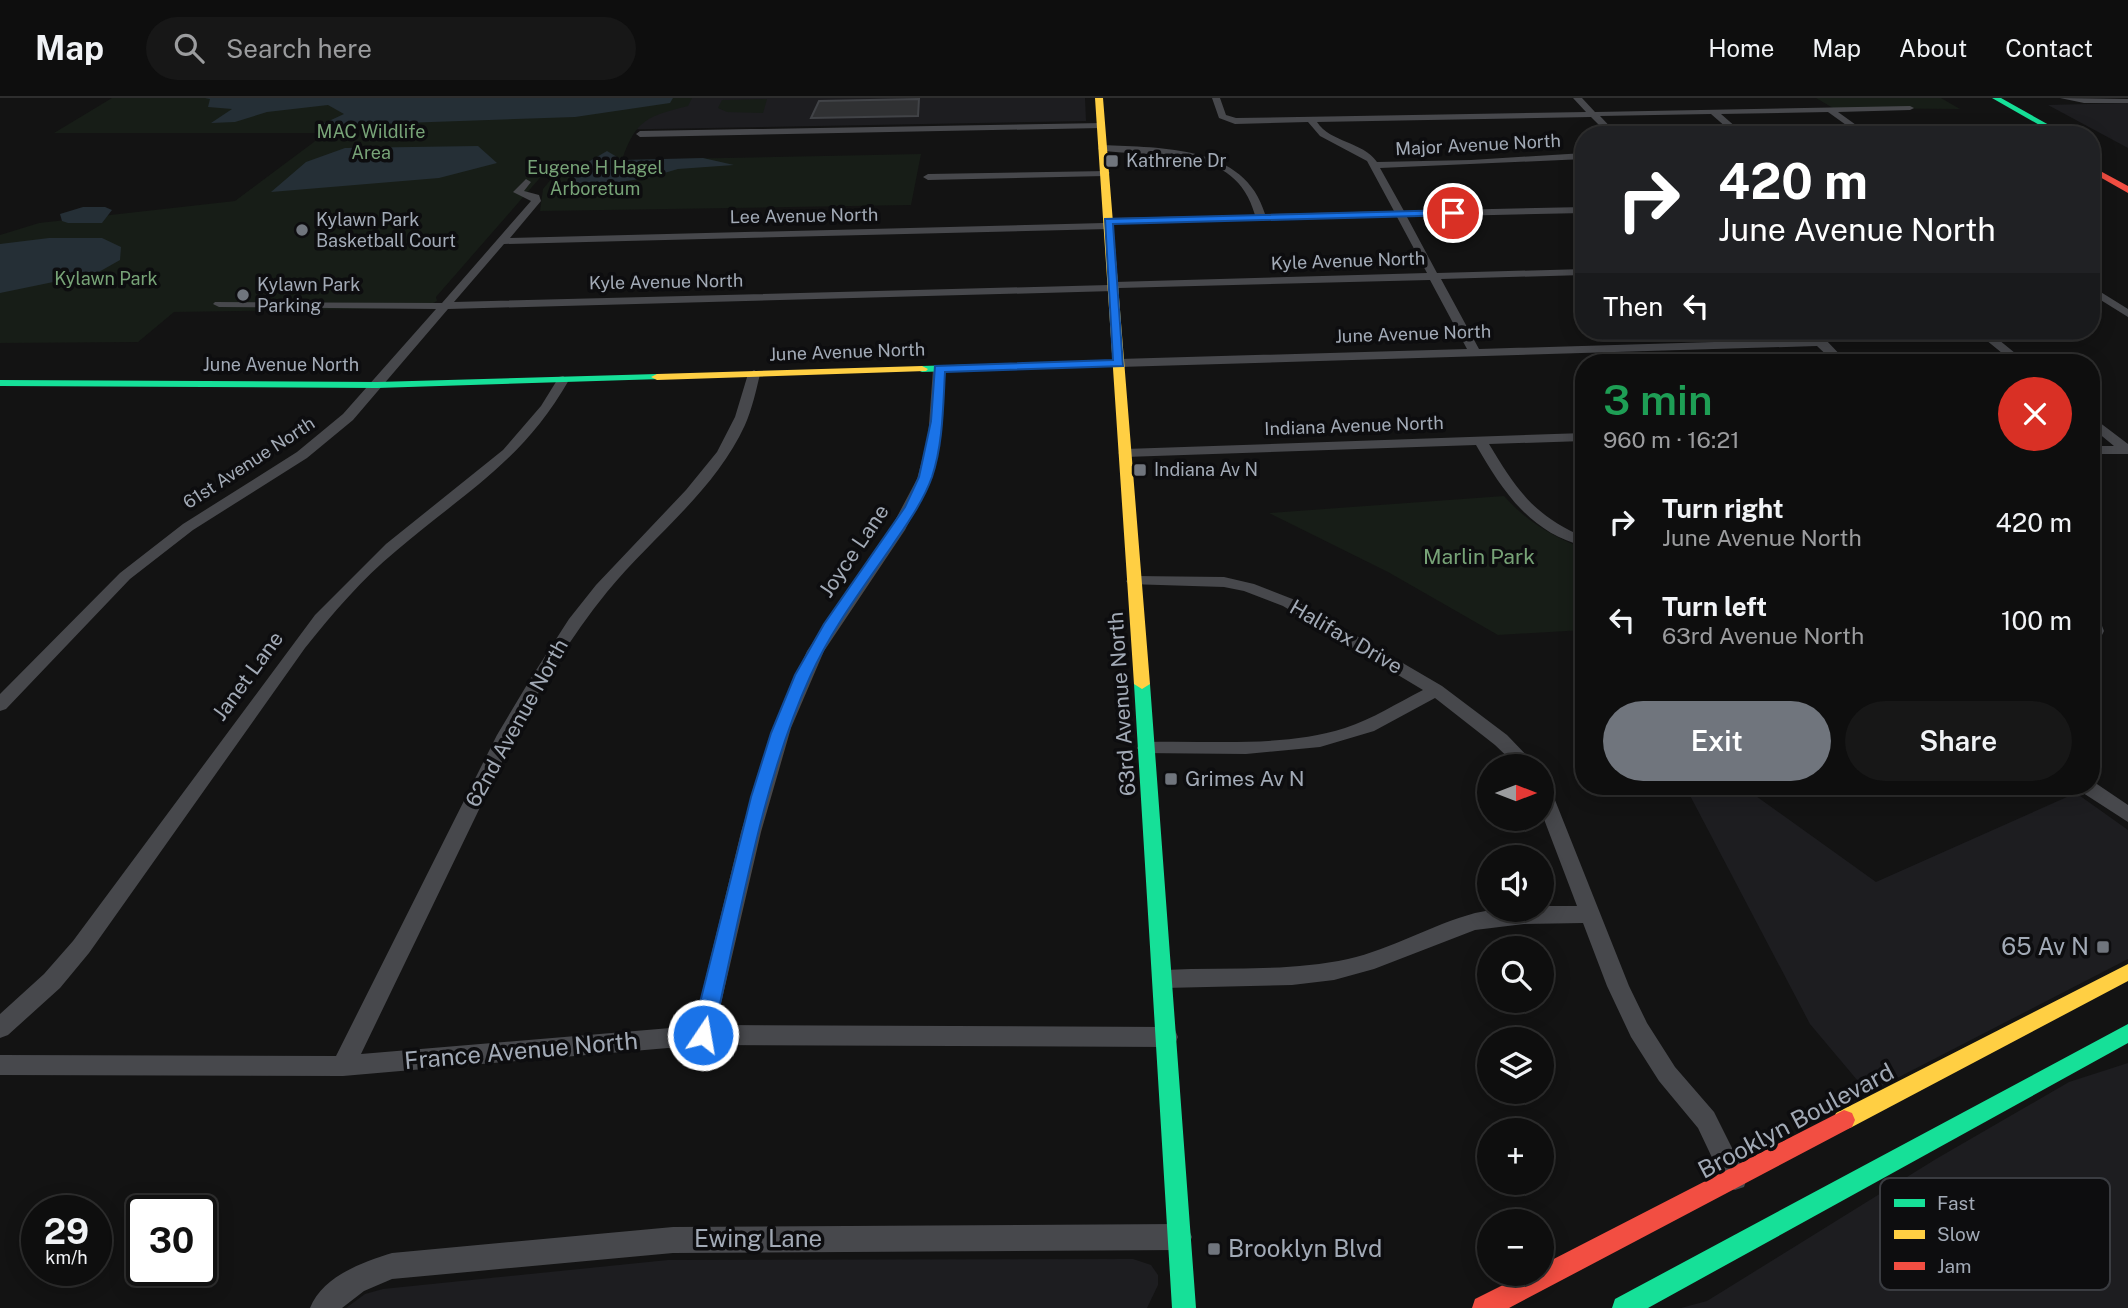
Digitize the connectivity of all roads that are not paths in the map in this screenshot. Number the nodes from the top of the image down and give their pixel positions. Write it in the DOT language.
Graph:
graph roads {
  1 [pos="1100,98"];
  2 [pos="1216,98"];
  3 [pos="1577,98"];
  4 [pos="2064,98"];
  5 [pos="1813,100"];
  6 [pos="1991,100"];
  7 [pos="2128,101"];
  8 [pos="1910,108"];
  9 [pos="1828,109"];
  10 [pos="1712,111"];
  11 [pos="1593,114"];
  12 [pos="1311,120"];
  13 [pos="1101,125"];
  14 [pos="1605,126"];
  15 [pos="1730,126"];
  16 [pos="1853,126"];
  17 [pos="2023,126"];
  18 [pos="2044,126"];
  19 [pos="640,134"];
  20 [pos="1102,148"];
  21 [pos="1575,157"];
  22 [pos="2100,159"];
  23 [pos="2100,161"];
  24 [pos="2112,161"];
  25 [pos="1374,165"];
  26 [pos="2100,165"];
  27 [pos="1105,173"];
  28 [pos="2128,173"];
  29 [pos="928,177"];
  30 [pos="526,182"];
  31 [pos="2128,190"];
  32 [pos="1575,210"];
  33 [pos="1401,214"];
  34 [pos="1261,218"];
  35 [pos="1109,224"];
  36 [pos="500,241"];
  37 [pos="1575,272"];
  38 [pos="1434,276"];
  39 [pos="1114,287"];
  40 [pos="2100,295"];
  41 [pos="219,304"];
  42 [pos="445,306"];
  43 [pos="2128,314"];
  44 [pos="1992,340"];
  45 [pos="1821,342"];
  46 [pos="1474,351"];
  47 [pos="1832,354"];
  48 [pos="2010,354"];
  49 [pos="1119,363"];
  50 [pos="939,369"];
  51 [pos="754,374"];
  52 [pos="563,380"];
  53 [pos="0,383"];
  54 [pos="377,385"];
  55 [pos="2100,427"];
  56 [pos="1575,438"];
  57 [pos="1480,441"];
  58 [pos="2100,450"];
  59 [pos="2128,450"];
  60 [pos="1125,453"];
  61 [pos="1575,538"];
  62 [pos="1134,581"];
  63 [pos="1436,690"];
  64 [pos="1,702"];
  65 [pos="1146,748"];
  66 [pos="1516,754"];
  67 [pos="2100,795"];
  68 [pos="2128,815"];
  69 [pos="1554,821"];
  70 [pos="1591,915"];
  71 [pos="2128,972"];
  72 [pos="1164,979"];
  73 [pos="0,1028"];
  74 [pos="2128,1033"];
  75 [pos="703,1035"];
  76 [pos="1167,1037"];
  77 [pos="0,1065"];
  78 [pos="342,1066"];
  79 [pos="1735,1178"];
  80 [pos="1179,1237"];
  81 [pos="323,1308"];
  82 [pos="1184,1308"];
  83 [pos="1484,1308"];
  84 [pos="1624,1308"];
  1 -- 13 [label="main road, 63rd Avenue North"];
  2 -- 12 [label="street"];
  3 -- 11 [label="street"];
  4 -- 7 [label="street"];
  5 -- 9 [label="street"];
  6 -- 17 [label="main road"];
  6 -- 18 [label="main road"];
  8 -- 9 [label="street"];
  9 -- 10 [label="street"];
  9 -- 16 [label="street"];
  10 -- 11 [label="street"];
  10 -- 15 [label="street"];
  11 -- 12 [label="street"];
  11 -- 14 [label="street"];
  12 -- 25 [label="street"];
  13 -- 19 [label="street"];
  13 -- 20 [label="main road, 63rd Avenue North"];
  20 -- 27 [label="main road, 63rd Avenue North"];
  20 -- 34 [label="street"];
  21 -- 25 [label="street, Major Avenue North"];
  22 -- 24 [label="main road"];
  23 -- 28 [label="main road"];
  25 -- 33 [label="street"];
  26 -- 31 [label="main road"];
  27 -- 29 [label="street"];
  27 -- 35 [label="main road, 63rd Avenue North"];
  30 -- 36 [label="street, 61st Avenue North"];
  32 -- 33 [label="street, Lee Avenue North"];
  33 -- 34 [label="street, Lee Avenue North"];
  33 -- 38 [label="street"];
  34 -- 35 [label="street, Lee Avenue North"];
  35 -- 36 [label="street, Lee Avenue North"];
  35 -- 39 [label="main road, 63rd Avenue North"];
  36 -- 42 [label="street, 61st Avenue North"];
  37 -- 38 [label="street, Kyle Avenue North"];
  38 -- 39 [label="street, Kyle Avenue North"];
  38 -- 46 [label="street"];
  39 -- 42 [label="street, Kyle Avenue North"];
  39 -- 49 [label="main road, 63rd Avenue North"];
  40 -- 43 [label="street"];
  41 -- 42 [label="street, Kyle Avenue North"];
  42 -- 54 [label="street, 61st Avenue North"];
  44 -- 48 [label="street"];
  45 -- 46 [label="street, June Avenue North"];
  45 -- 47 [label="street"];
  46 -- 49 [label="street, June Avenue North"];
  49 -- 50 [label="main road, June Avenue North"];
  49 -- 60 [label="main road, 63rd Avenue North"];
  50 -- 51 [label="main road, June Avenue North"];
  50 -- 75 [label="street, Joyce Lane"];
  51 -- 52 [label="main road, June Avenue North"];
  51 -- 78 [label="street, 62nd Avenue North"];
  52 -- 54 [label="main road, June Avenue North"];
  52 -- 73 [label="street, Janet Lane"];
  53 -- 54 [label="main road, June Avenue North"];
  54 -- 64 [label="street, 61st Avenue North"];
  55 -- 59 [label="street"];
  56 -- 57 [label="street, Indiana Avenue North"];
  57 -- 60 [label="street, Indiana Avenue North"];
  57 -- 61 [label="street"];
  58 -- 59 [label="street"];
  60 -- 62 [label="main road, 63rd Avenue North"];
  62 -- 63 [label="street, Halifax Drive"];
  62 -- 65 [label="main road, 63rd Avenue North"];
  63 -- 65 [label="street"];
  63 -- 66 [label="street, Halifax Drive"];
  65 -- 72 [label="main road, 63rd Avenue North"];
  67 -- 68 [label="street"];
  69 -- 70 [label="street"];
  70 -- 72 [label="street"];
  70 -- 79 [label="street"];
  71 -- 79 [label="main road, Brooklyn Boulevard"];
  72 -- 76 [label="main road, 63rd Avenue North"];
  74 -- 84 [label="main road"];
  75 -- 76 [label="street, France Avenue North"];
  75 -- 78 [label="street, France Avenue North"];
  76 -- 80 [label="main road, 63rd Avenue North"];
  77 -- 78 [label="street, France Avenue North"];
  79 -- 83 [label="main road, Brooklyn Boulevard"];
  80 -- 81 [label="street, Ewing Lane"];
  80 -- 82 [label="main road, 63rd Avenue North"];
}
